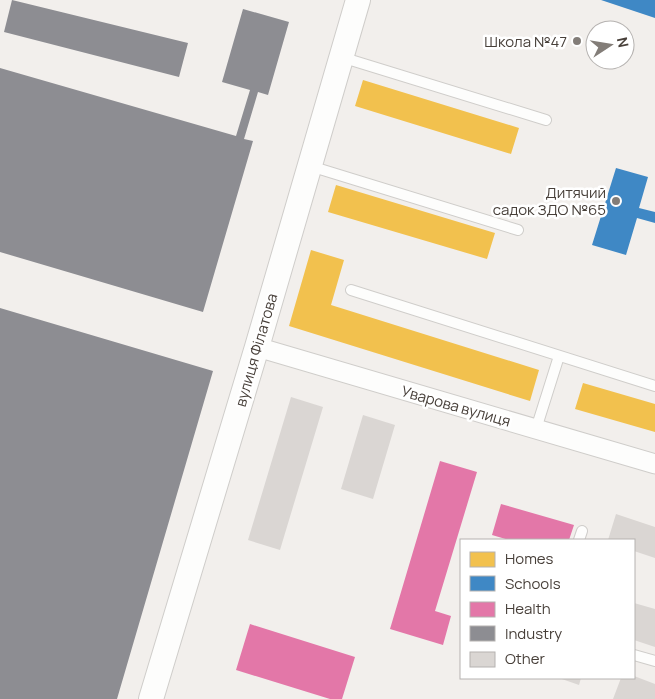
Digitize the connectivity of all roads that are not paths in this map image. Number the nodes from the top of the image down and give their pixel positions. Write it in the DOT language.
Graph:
graph roads {
  1 [pos="358,0"];
  2 [pos="341,57"];
  3 [pos="546,120"];
  4 [pos="310,166"];
  5 [pos="518,230"];
  6 [pos="351,290"];
  7 [pos="257,347"];
  8 [pos="560,356"];
  9 [pos="655,386"];
  10 [pos="536,430"];
  11 [pos="655,464"];
  12 [pos="635,655"];
  13 [pos="655,661"];
  14 [pos="151,699"];
  1 -- 2 [label="street, вулиця Філатова"];
  2 -- 3 [label="lane"];
  2 -- 4 [label="street, вулиця Філатова"];
  4 -- 5 [label="lane"];
  4 -- 7 [label="street, вулиця Філатова"];
  6 -- 8 [label="lane"];
  7 -- 10 [label="street, Уварова вулиця"];
  7 -- 14 [label="street, вулиця Філатова"];
  8 -- 9 [label="lane"];
  8 -- 10 [label="lane"];
  10 -- 11 [label="street, Уварова вулиця"];
  12 -- 13 [label="lane"];
}
